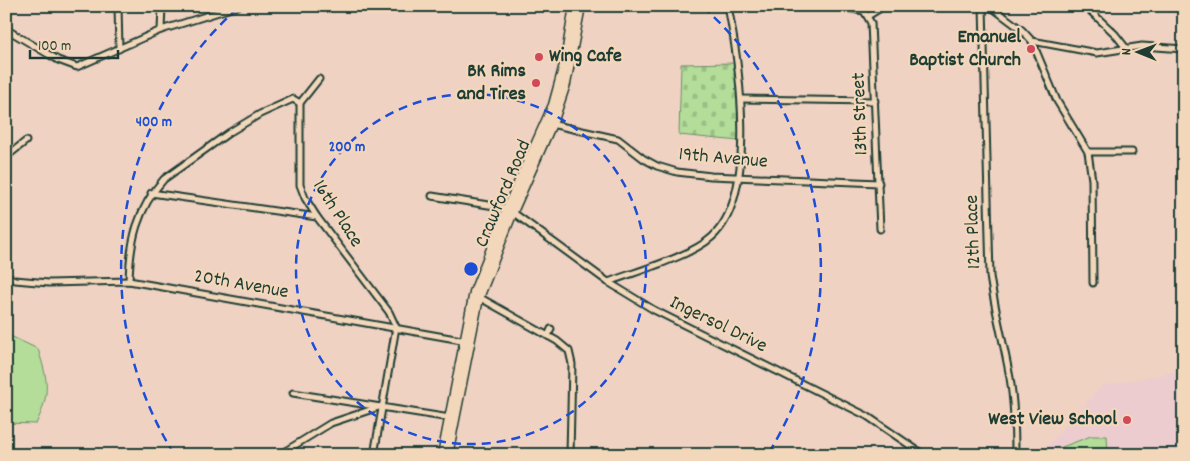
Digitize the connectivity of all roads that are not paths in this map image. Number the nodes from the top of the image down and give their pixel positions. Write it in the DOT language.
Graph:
graph roads {
  1 [pos="118,6"];
  2 [pos="162,6"];
  3 [pos="238,6"];
  4 [pos="574,6"];
  5 [pos="581,6"];
  6 [pos="728,6"];
  7 [pos="834,6"];
  8 [pos="884,6"];
  9 [pos="984,6"];
  10 [pos="990,6"];
  11 [pos="1085,6"];
  12 [pos="868,16"];
  13 [pos="6,29"];
  14 [pos="161,30"];
  15 [pos="1032,41"];
  16 [pos="1126,48"];
  17 [pos="1184,49"];
  18 [pos="119,50"];
  19 [pos="319,79"];
  20 [pos="742,99"];
  21 [pos="874,101"];
  22 [pos="300,103"];
  23 [pos="549,123"];
  24 [pos="26,141"];
  25 [pos="1088,152"];
  26 [pos="1132,152"];
  27 [pos="6,157"];
  28 [pos="739,177"];
  29 [pos="879,183"];
  30 [pos="151,193"];
  31 [pos="432,196"];
  32 [pos="510,210"];
  33 [pos="317,216"];
  34 [pos="880,229"];
  35 [pos="6,276"];
  36 [pos="129,281"];
  37 [pos="608,282"];
  38 [pos="1093,283"];
  39 [pos="476,295"];
  40 [pos="396,327"];
  41 [pos="551,329"];
  42 [pos="548,336"];
  43 [pos="466,341"];
  44 [pos="293,393"];
  45 [pos="383,406"];
  46 [pos="452,418"];
  47 [pos="279,455"];
  48 [pos="374,455"];
  49 [pos="442,455"];
  50 [pos="448,455"];
  51 [pos="570,455"];
  52 [pos="924,455"];
  53 [pos="1015,455"];
  1 -- 18 [label="street"];
  2 -- 14 [label="street"];
  3 -- 14 [label="street"];
  4 -- 23 [label="main road, Crawford Road"];
  5 -- 23 [label="main road, Crawford Road"];
  6 -- 20 [label="street"];
  7 -- 12 [label="street"];
  8 -- 12 [label="street"];
  9 -- 53 [label="street, 12th Place"];
  10 -- 15 [label="street"];
  11 -- 16 [label="street"];
  12 -- 21 [label="street, 13th Street"];
  13 -- 18 [label="street"];
  14 -- 18 [label="street"];
  15 -- 16 [label="street"];
  15 -- 25 [label="street"];
  16 -- 17 [label="street"];
  19 -- 22 [label="street"];
  20 -- 21 [label="street"];
  20 -- 28 [label="street"];
  21 -- 29 [label="street, 13th Street"];
  22 -- 30 [label="street"];
  22 -- 33 [label="street, 16th Place"];
  23 -- 28 [label="street, 19th Avenue"];
  23 -- 32 [label="main road, Crawford Road"];
  24 -- 27 [label="street"];
  25 -- 26 [label="street"];
  25 -- 38 [label="street"];
  28 -- 29 [label="street, 19th Avenue"];
  28 -- 37 [label="street"];
  29 -- 34 [label="street, 13th Street"];
  30 -- 33 [label="street"];
  30 -- 36 [label="street"];
  31 -- 32 [label="street"];
  32 -- 37 [label="street, Ingersol Drive"];
  32 -- 39 [label="main road, Crawford Road"];
  33 -- 40 [label="street, 16th Place"];
  35 -- 36 [label="street, 20th Avenue"];
  36 -- 40 [label="street, 20th Avenue"];
  37 -- 52 [label="street, Ingersol Drive"];
  39 -- 42 [label="street"];
  39 -- 43 [label="main road, Crawford Road"];
  40 -- 43 [label="street, 20th Avenue"];
  40 -- 45 [label="street"];
  41 -- 42 [label="street"];
  42 -- 51 [label="street"];
  43 -- 46 [label="main road, Crawford Road"];
  44 -- 45 [label="street"];
  45 -- 46 [label="street"];
  45 -- 47 [label="street"];
  45 -- 48 [label="street"];
  46 -- 49 [label="main road, Crawford Road"];
  46 -- 50 [label="main road, Crawford Road"];
}
